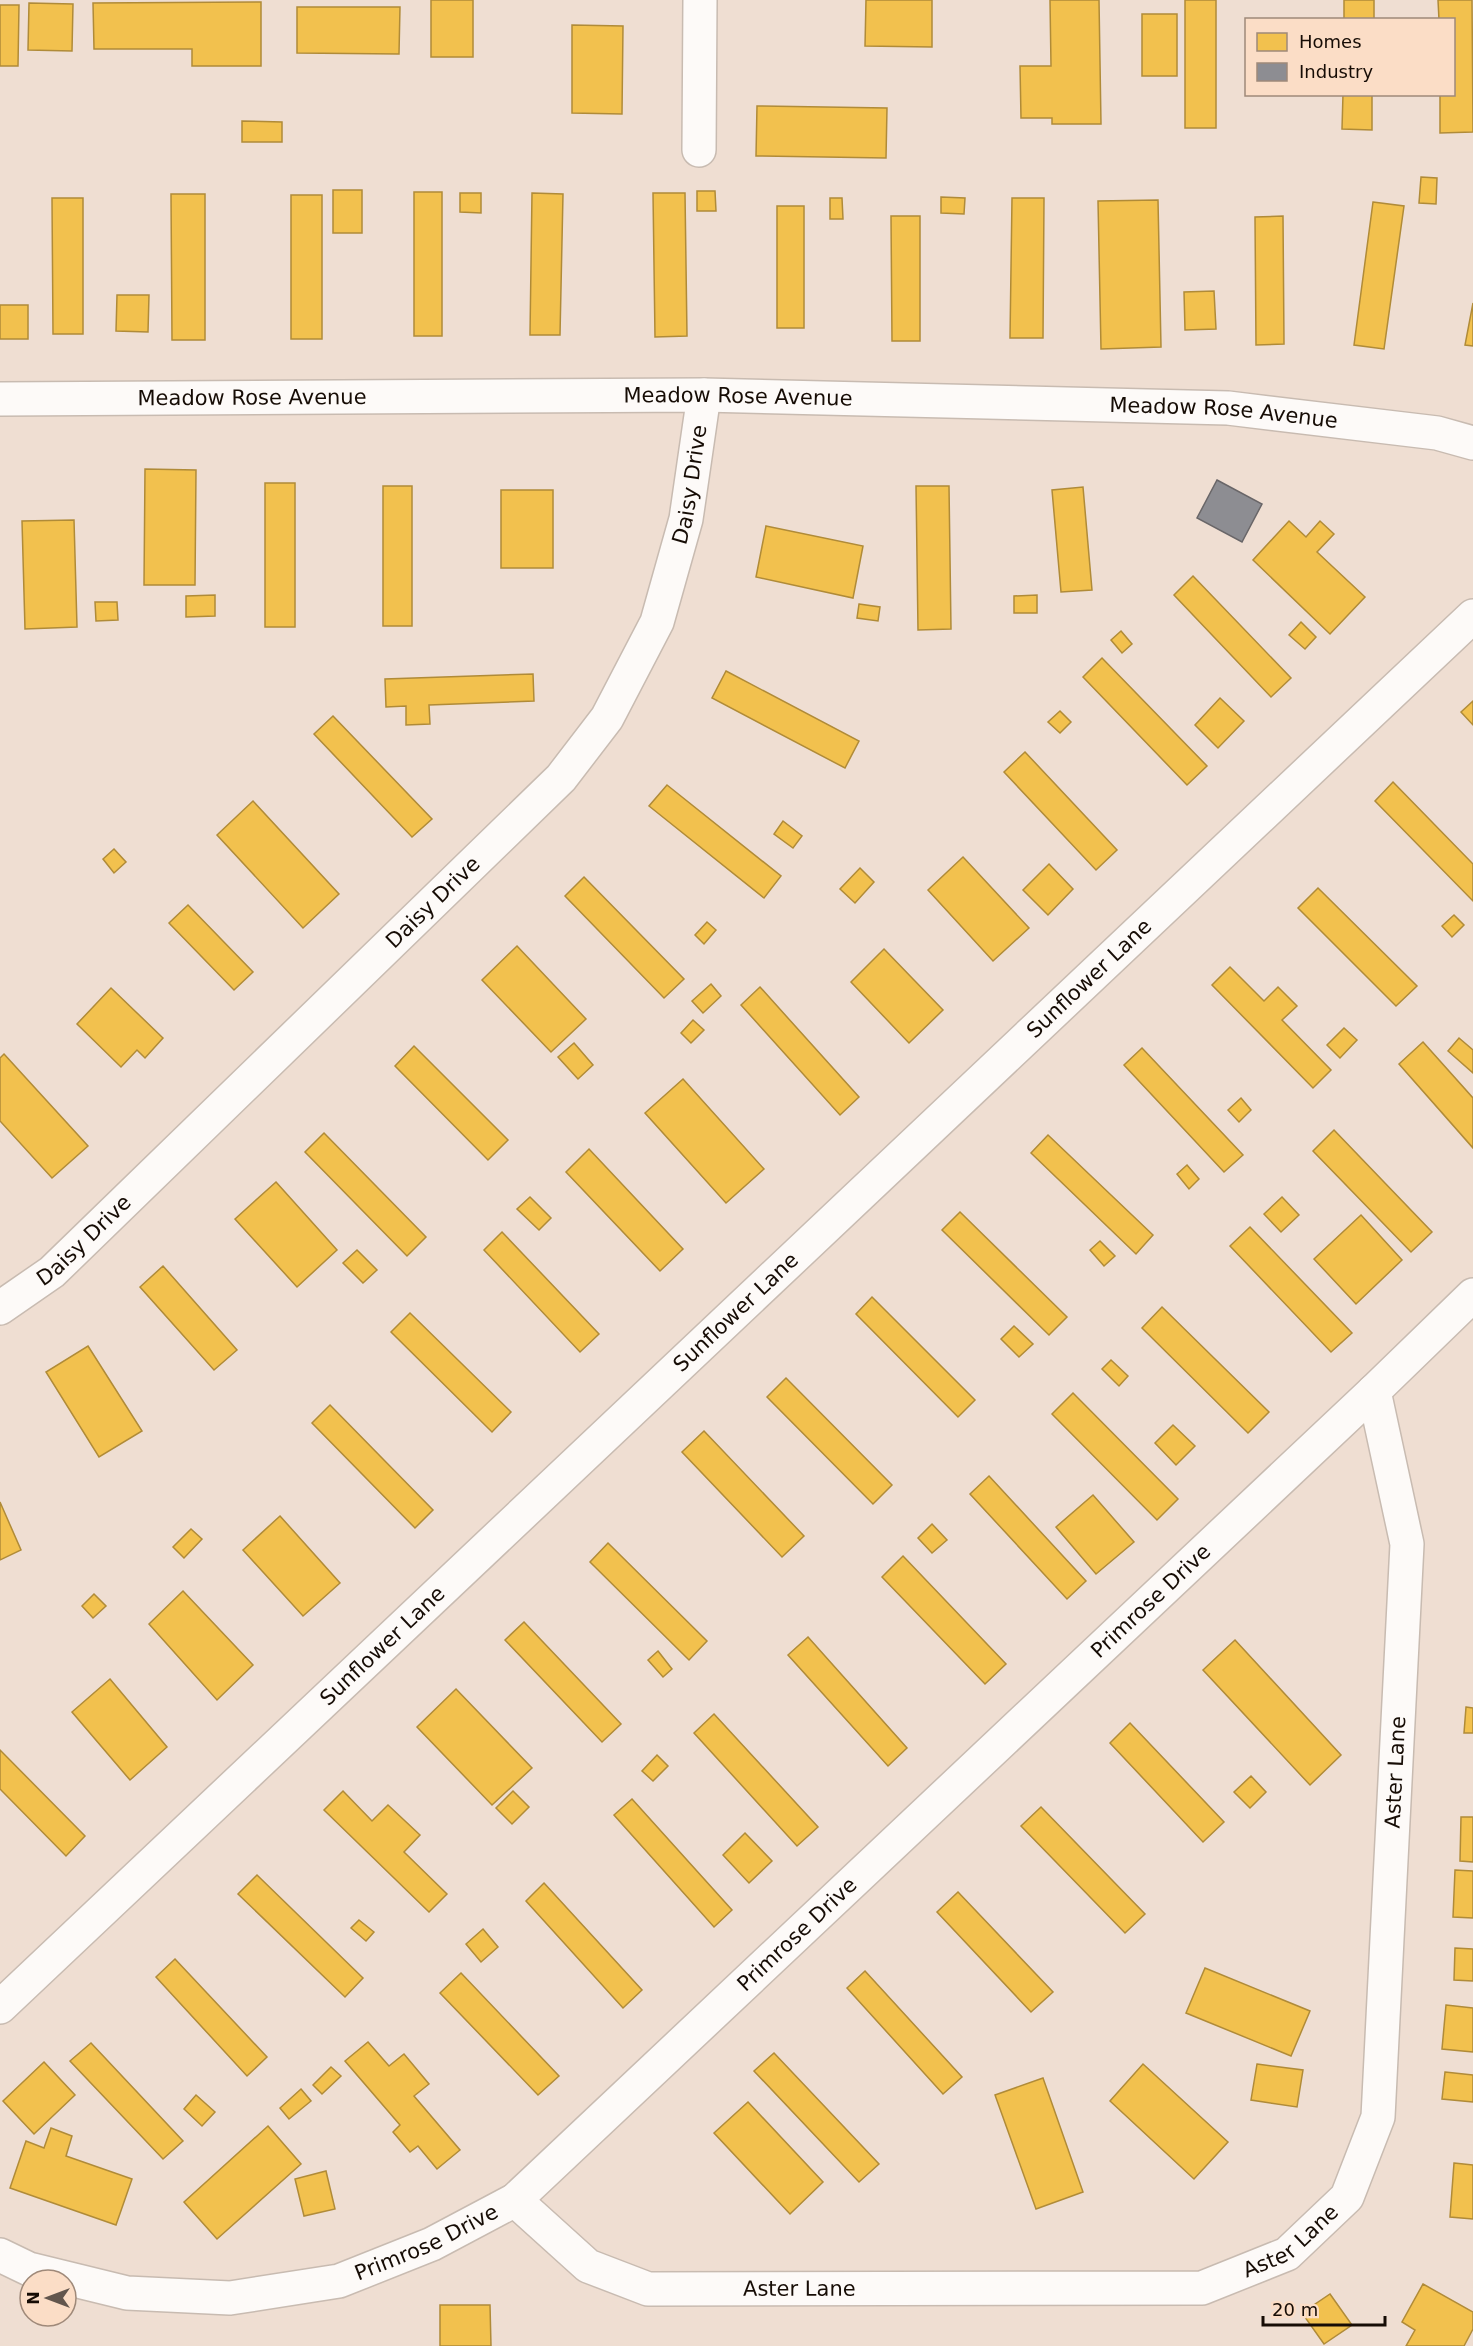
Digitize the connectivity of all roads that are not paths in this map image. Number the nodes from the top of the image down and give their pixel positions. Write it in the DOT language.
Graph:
graph roads {
  1 [pos="700,0"];
  2 [pos="699,150"];
  3 [pos="704,395"];
  4 [pos="0,399"];
  5 [pos="1473,443"];
  6 [pos="1473,615"];
  7 [pos="1473,1295"];
  8 [pos="0,1308"];
  9 [pos="1374,1391"];
  10 [pos="0,2007"];
  11 [pos="515,2200"];
  12 [pos="0,2255"];
  1 -- 2 [label="street"];
  3 -- 4 [label="street, Meadow Rose Avenue"];
  3 -- 5 [label="street, Meadow Rose Avenue"];
  3 -- 8 [label="street, Daisy Drive"];
  6 -- 10 [label="street, Sunflower Lane"];
  7 -- 9 [label="street, Primrose Drive"];
  9 -- 11 [label="street, Primrose Drive"];
  9 -- 11 [label="street, Aster Lane"];
  11 -- 12 [label="street, Primrose Drive"];
}
